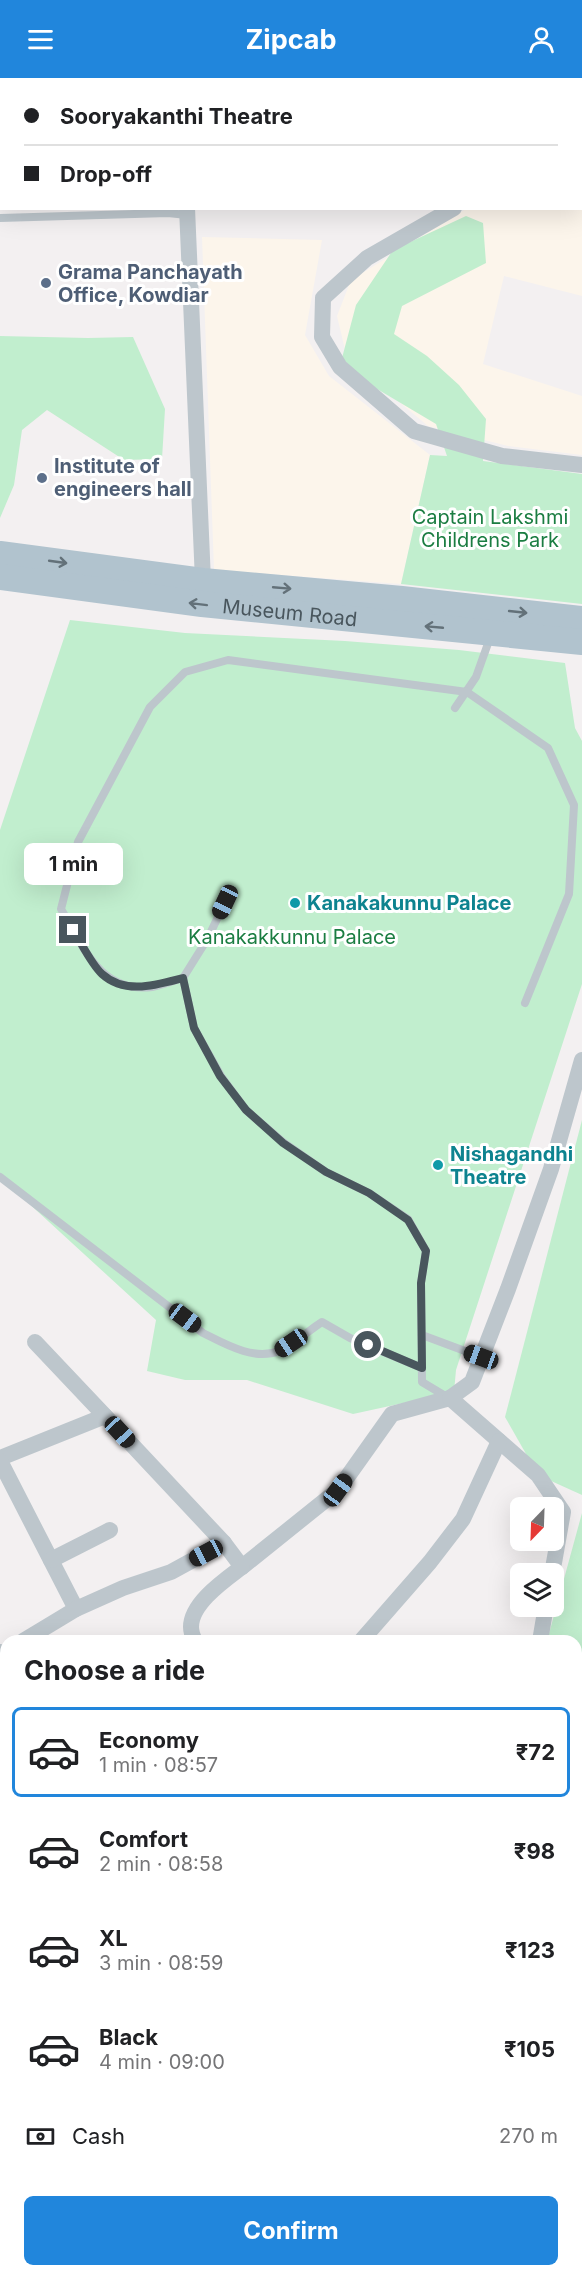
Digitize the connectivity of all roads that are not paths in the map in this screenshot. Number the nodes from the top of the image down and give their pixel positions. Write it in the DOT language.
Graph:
graph roads {
  1 [pos="451,210"];
  2 [pos="187,212"];
  3 [pos="0,218"];
  4 [pos="582,465"];
  5 [pos="0,554"];
  6 [pos="0,577"];
  7 [pos="203,581"];
  8 [pos="582,619"];
  9 [pos="492,632"];
  10 [pos="582,642"];
  11 [pos="467,692"];
  12 [pos="455,708"];
  13 [pos="225,902"];
  14 [pos="183,978"];
  15 [pos="525,1004"];
  16 [pos="582,1060"];
  17 [pos="0,1177"];
  18 [pos="422,1335"];
  19 [pos="35,1342"];
  20 [pos="481,1357"];
  21 [pos="422,1368"];
  22 [pos="450,1398"];
  23 [pos="105,1416"];
  24 [pos="499,1441"];
  25 [pos="0,1460"];
  26 [pos="110,1530"];
  27 [pos="224,1543"];
  28 [pos="51,1560"];
  29 [pos="554,1563"];
  30 [pos="242,1567"];
  31 [pos="76,1609"];
  32 [pos="544,1617"];
  33 [pos="33,1635"];
  34 [pos="192,1635"];
  35 [pos="366,1635"];
  36 [pos="541,1635"];
  1 -- 4 [label="street"];
  2 -- 3 [label="lane"];
  2 -- 7 [label="street"];
  5 -- 7 [label="main road, Museum Road, one-way"];
  9 -- 6 [label="main road, Museum Road, one-way"];
  7 -- 8 [label="main road, Museum Road, one-way"];
  9 -- 10 [label="main road, Museum Road"];
  9 -- 11 [label="lane"];
  11 -- 12 [label="lane"];
  11 -- 14 [label="lane"];
  11 -- 15 [label="lane"];
  13 -- 14 [label="lane"];
  14 -- 18 [label="lane"];
  16 -- 20 [label="street"];
  17 -- 21 [label="lane"];
  18 -- 20 [label="lane"];
  18 -- 21 [label="lane"];
  19 -- 23 [label="street"];
  20 -- 22 [label="street"];
  21 -- 22 [label="lane"];
  22 -- 24 [label="street"];
  22 -- 30 [label="street"];
  23 -- 25 [label="street"];
  23 -- 27 [label="street"];
  24 -- 29 [label="street"];
  24 -- 35 [label="street"];
  25 -- 28 [label="street"];
  26 -- 28 [label="street"];
  27 -- 30 [label="street"];
  27 -- 31 [label="street"];
  28 -- 31 [label="street"];
  30 -- 34 [label="street"];
  31 -- 33 [label="street"];
  32 -- 36 [label="street"];
}
